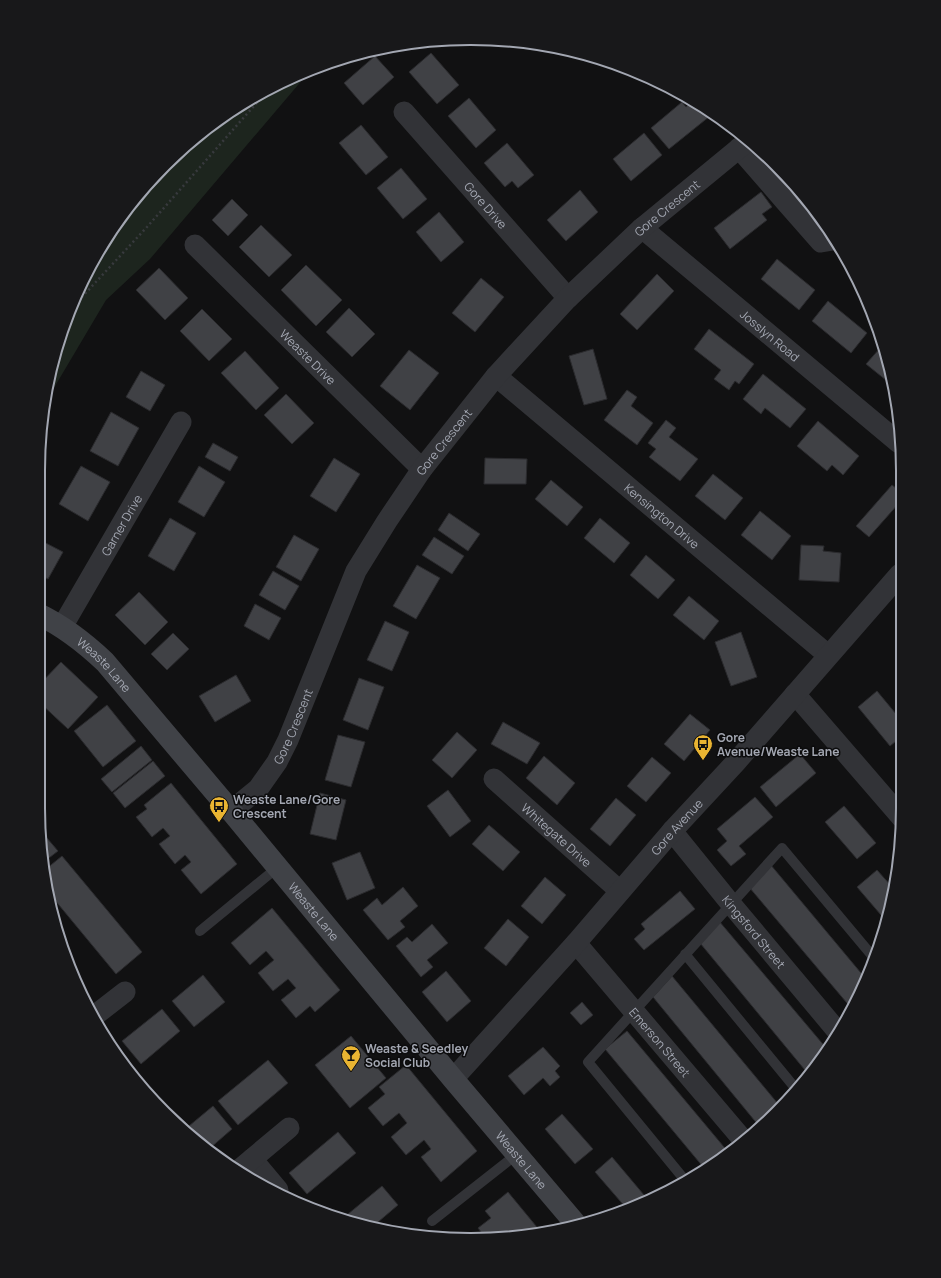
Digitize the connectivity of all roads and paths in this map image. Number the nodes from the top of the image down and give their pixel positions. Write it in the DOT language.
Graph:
graph roads {
  1 [pos="257,103"];
  2 [pos="404,112"];
  3 [pos="744,144"];
  4 [pos="746,147"];
  5 [pos="642,228"];
  6 [pos="828,241"];
  7 [pos="195,245"];
  8 [pos="82,297"];
  9 [pos="568,298"];
  10 [pos="496,376"];
  11 [pos="181,422"];
  12 [pos="895,438"];
  13 [pos="422,469"];
  14 [pos="896,578"];
  15 [pos="45,618"];
  16 [pos="62,628"];
  17 [pos="828,655"];
  18 [pos="795,694"];
  19 [pos="494,779"];
  20 [pos="231,811"];
  21 [pos="896,811"];
  22 [pos="672,831"];
  23 [pos="278,868"];
  24 [pos="620,891"];
  25 [pos="731,904"];
  26 [pos="200,930"];
  27 [pos="576,944"];
  28 [pos="870,953"];
  29 [pos="685,954"];
  30 [pos="125,992"];
  31 [pos="96,1010"];
  32 [pos="634,1012"];
  33 [pos="834,1028"];
  34 [pos="453,1079"];
  35 [pos="793,1085"];
  36 [pos="289,1128"];
  37 [pos="740,1136"];
  38 [pos="517,1154"];
  39 [pos="246,1164"];
  40 [pos="682,1177"];
  41 [pos="266,1180"];
  42 [pos="432,1221"];
  43 [pos="573,1221"];
  1 -- 8 [label="path"];
  2 -- 9 [label="street, Gore Drive"];
  3 -- 5 [label="street, Gore Crescent"];
  4 -- 6 [label="street"];
  5 -- 9 [label="street, Gore Crescent"];
  5 -- 12 [label="street, Josslyn Road"];
  7 -- 13 [label="street, Weaste Drive"];
  9 -- 10 [label="street, Gore Crescent"];
  10 -- 13 [label="street, Gore Crescent"];
  10 -- 17 [label="street, Kensington Drive"];
  11 -- 16 [label="street, Garner Drive"];
  13 -- 20 [label="street, Gore Crescent"];
  14 -- 17 [label="street, Gore Avenue"];
  15 -- 16 [label="main road, Weaste Lane"];
  16 -- 20 [label="main road, Weaste Lane"];
  17 -- 18 [label="street, Gore Avenue"];
  18 -- 21 [label="street"];
  18 -- 22 [label="street, Gore Avenue"];
  19 -- 24 [label="street, Whitegate Drive"];
  20 -- 23 [label="main road, Weaste Lane"];
  22 -- 24 [label="street, Gore Avenue"];
  22 -- 25 [label="street, Kingsford Street"];
  23 -- 26 [label="lane"];
  23 -- 34 [label="main road, Weaste Lane"];
  24 -- 27 [label="street, Gore Avenue"];
  25 -- 28 [label="lane"];
  25 -- 29 [label="lane"];
  25 -- 33 [label="street, Kingsford Street"];
  27 -- 32 [label="street, Emerson Street"];
  27 -- 34 [label="street, Gore Avenue"];
  29 -- 32 [label="lane"];
  29 -- 35 [label="lane"];
  30 -- 31 [label="street"];
  32 -- 37 [label="street, Emerson Street"];
  32 -- 40 [label="lane"];
  34 -- 38 [label="main road, Weaste Lane"];
  36 -- 39 [label="street"];
  38 -- 42 [label="lane"];
  38 -- 43 [label="main road, Weaste Lane"];
  39 -- 41 [label="street"];
}
